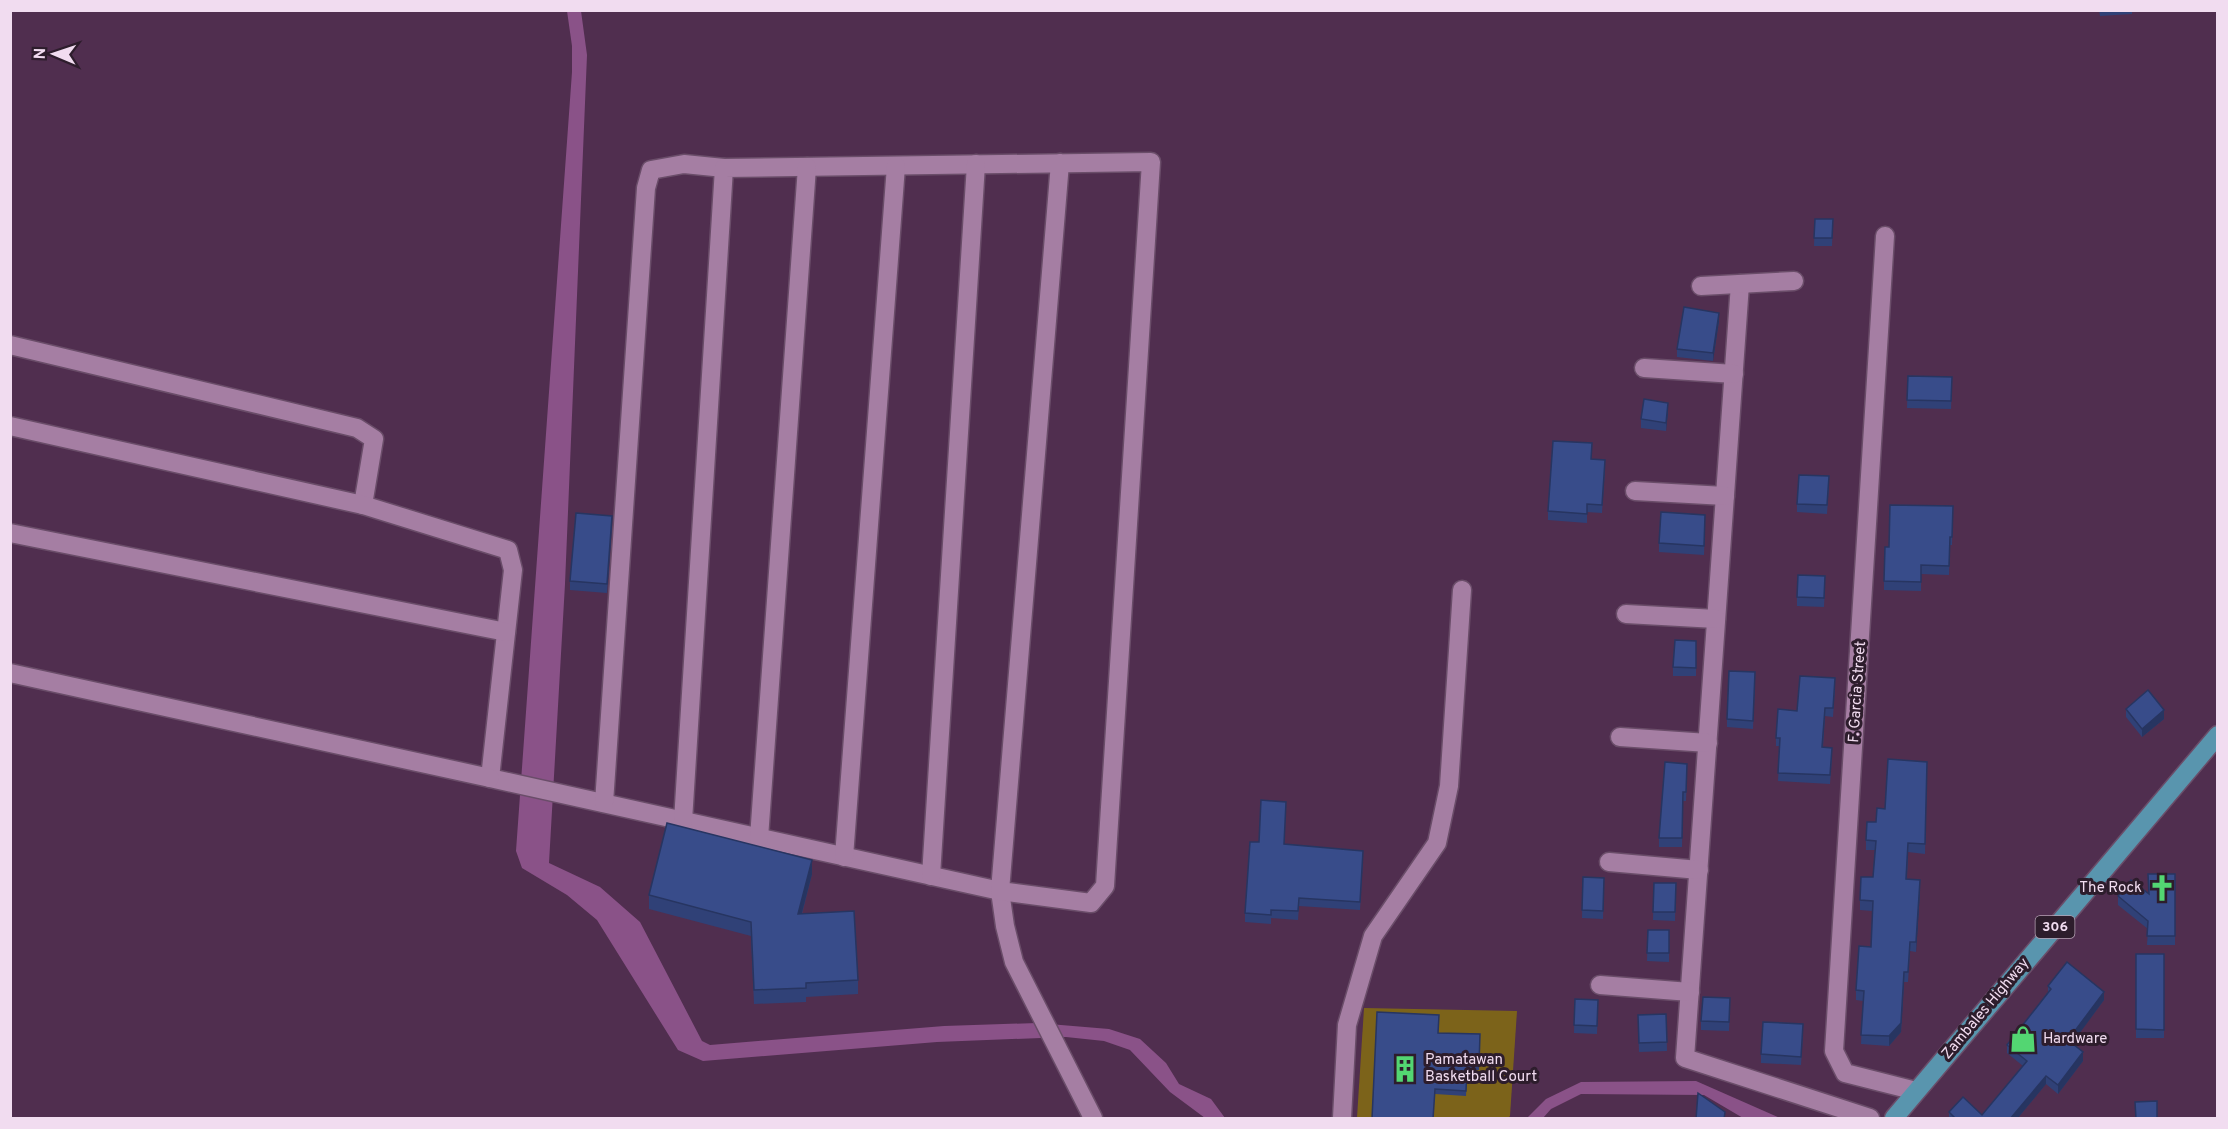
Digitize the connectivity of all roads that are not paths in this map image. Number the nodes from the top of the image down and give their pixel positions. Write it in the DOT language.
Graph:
graph roads {
  1 [pos="1060,163"];
  2 [pos="976,164"];
  3 [pos="896,166"];
  4 [pos="807,167"];
  5 [pos="724,168"];
  6 [pos="1885,236"];
  7 [pos="1794,281"];
  8 [pos="1740,284"];
  9 [pos="1701,286"];
  10 [pos="10,345"];
  11 [pos="1644,368"];
  12 [pos="1734,374"];
  13 [pos="10,426"];
  14 [pos="1635,491"];
  15 [pos="1725,496"];
  16 [pos="363,505"];
  17 [pos="10,533"];
  18 [pos="1462,590"];
  19 [pos="1626,614"];
  20 [pos="1716,619"];
  21 [pos="506,632"];
  22 [pos="10,673"];
  23 [pos="2217,735"];
  24 [pos="1620,736"];
  25 [pos="1708,743"];
  26 [pos="490,778"];
  27 [pos="604,803"];
  28 [pos="683,821"];
  29 [pos="759,838"];
  30 [pos="844,856"];
  31 [pos="1609,862"];
  32 [pos="1699,870"];
  33 [pos="931,876"];
  34 [pos="1000,891"];
  35 [pos="1600,985"];
  36 [pos="1690,992"];
  37 [pos="1916,1091"];
  38 [pos="1093,1119"];
  39 [pos="1342,1119"];
  40 [pos="1870,1119"];
  41 [pos="1894,1119"];
  1 -- 2 [label="street"];
  1 -- 34 [label="street"];
  1 -- 34 [label="street"];
  2 -- 3 [label="street"];
  2 -- 33 [label="street"];
  3 -- 4 [label="street"];
  3 -- 30 [label="street"];
  4 -- 5 [label="street"];
  4 -- 29 [label="street"];
  5 -- 27 [label="street"];
  5 -- 28 [label="street"];
  6 -- 37 [label="street, F. Garcia Street"];
  7 -- 8 [label="street"];
  8 -- 9 [label="street"];
  8 -- 12 [label="street"];
  10 -- 16 [label="street"];
  11 -- 12 [label="street"];
  12 -- 15 [label="street"];
  13 -- 16 [label="street"];
  14 -- 15 [label="street"];
  15 -- 20 [label="street"];
  16 -- 21 [label="street"];
  17 -- 21 [label="street"];
  18 -- 39 [label="street"];
  19 -- 20 [label="street"];
  20 -- 25 [label="street"];
  21 -- 26 [label="street"];
  22 -- 26 [label="street"];
  23 -- 37 [label="main road, Zambales Highway / 306"];
  24 -- 25 [label="street"];
  25 -- 32 [label="street"];
  26 -- 27 [label="street"];
  27 -- 28 [label="street"];
  28 -- 29 [label="street"];
  29 -- 30 [label="street"];
  30 -- 33 [label="street"];
  31 -- 32 [label="street"];
  32 -- 36 [label="street"];
  33 -- 34 [label="street"];
  34 -- 38 [label="street"];
  35 -- 36 [label="street"];
  36 -- 40 [label="street"];
  37 -- 41 [label="main road, Zambales Highway / 306"];
}
